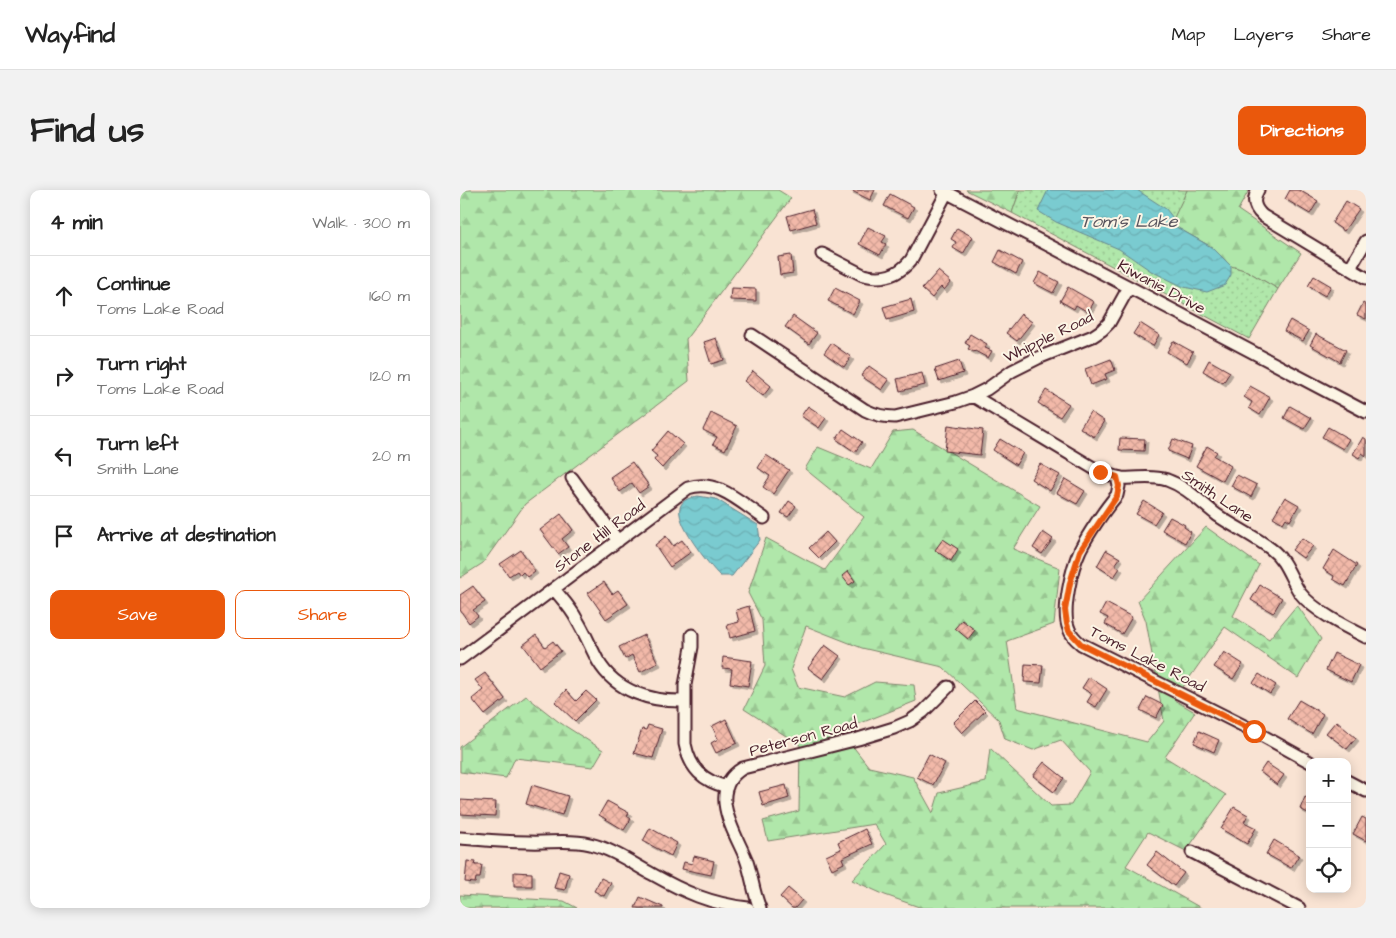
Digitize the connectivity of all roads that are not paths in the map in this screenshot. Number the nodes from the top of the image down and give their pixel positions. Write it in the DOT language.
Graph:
graph roads {
  1 [pos="1258,190"];
  2 [pos="944,191"];
  3 [pos="1366,242"];
  4 [pos="822,254"];
  5 [pos="1350,268"];
  6 [pos="1366,278"];
  7 [pos="1129,287"];
  8 [pos="752,335"];
  9 [pos="973,396"];
  10 [pos="1366,412"];
  11 [pos="1117,477"];
  12 [pos="572,478"];
  13 [pos="764,518"];
  14 [pos="618,540"];
  15 [pos="554,589"];
  16 [pos="692,635"];
  17 [pos="1366,637"];
  18 [pos="460,659"];
  19 [pos="948,687"];
  20 [pos="685,701"];
  21 [pos="1306,760"];
  22 [pos="1351,784"];
  23 [pos="727,787"];
  24 [pos="1366,791"];
  25 [pos="460,838"];
  26 [pos="1192,852"];
  27 [pos="748,908"];
  28 [pos="760,908"];
  29 [pos="1299,908"];
  1 -- 5 [label="street"];
  2 -- 4 [label="street"];
  2 -- 7 [label="street, Kiwanis Drive"];
  3 -- 5 [label="street"];
  5 -- 6 [label="street"];
  7 -- 9 [label="street, Whipple Road"];
  7 -- 10 [label="street, Kiwanis Drive"];
  8 -- 9 [label="street, Whipple Road"];
  9 -- 11 [label="street, Smith Lane"];
  11 -- 17 [label="street, Smith Lane"];
  11 -- 21 [label="street, Toms Lake Road"];
  12 -- 14 [label="street"];
  13 -- 14 [label="street, Stone Hill Road"];
  14 -- 15 [label="street, Stone Hill Road"];
  15 -- 18 [label="street, Stone Hill Road"];
  15 -- 20 [label="street"];
  16 -- 20 [label="street"];
  19 -- 23 [label="street, Peterson Road"];
  20 -- 23 [label="street"];
  22 -- 24 [label="street"];
  23 -- 28 [label="street"];
  25 -- 27 [label="street"];
  26 -- 29 [label="street"];
}
